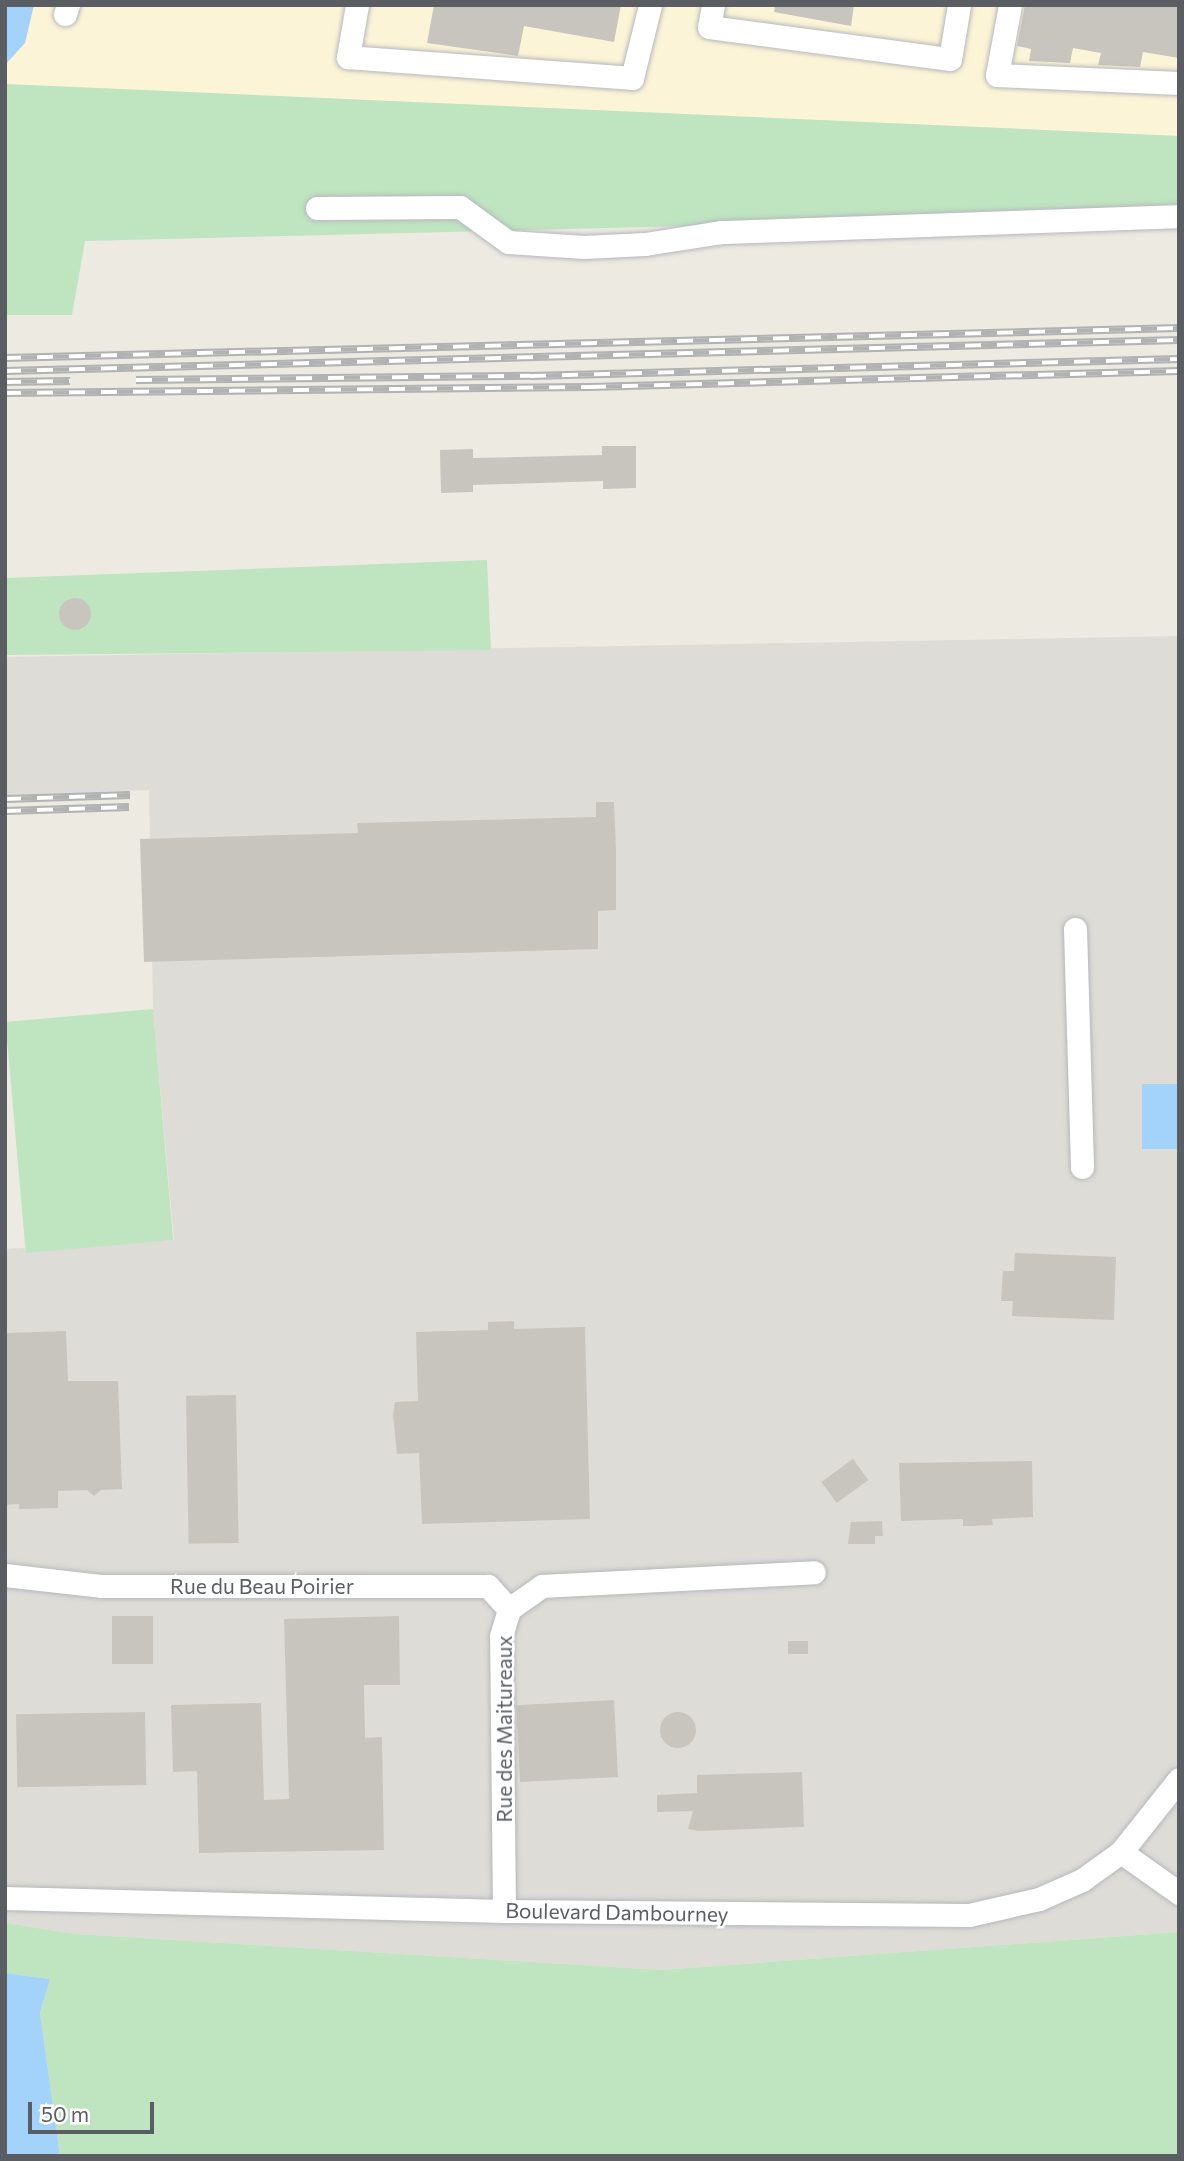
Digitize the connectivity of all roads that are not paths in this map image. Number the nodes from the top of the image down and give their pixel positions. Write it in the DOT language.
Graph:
graph roads {
  1 [pos="357,5"];
  2 [pos="650,5"];
  3 [pos="713,5"];
  4 [pos="959,5"];
  5 [pos="1010,5"];
  6 [pos="1179,83"];
  7 [pos="317,208"];
  8 [pos="1179,216"];
  9 [pos="1075,929"];
  10 [pos="1082,1167"];
  11 [pos="814,1572"];
  12 [pos="5,1575"];
  13 [pos="509,1609"];
  14 [pos="1179,1779"];
  15 [pos="1121,1852"];
  16 [pos="1179,1892"];
  17 [pos="5,1898"];
  18 [pos="504,1911"];
  1 -- 2 [label="street"];
  3 -- 4 [label="street"];
  5 -- 6 [label="street"];
  7 -- 8 [label="street"];
  9 -- 10 [label="street"];
  11 -- 13 [label="street, Rue des Maitureaux"];
  12 -- 13 [label="street, Rue du Beau Poirier"];
  13 -- 18 [label="street, Rue des Maitureaux"];
  14 -- 15 [label="street, Boulevard Dambourney"];
  15 -- 16 [label="street"];
  15 -- 18 [label="street, Boulevard Dambourney"];
  17 -- 18 [label="street, Boulevard Dambourney"];
}
